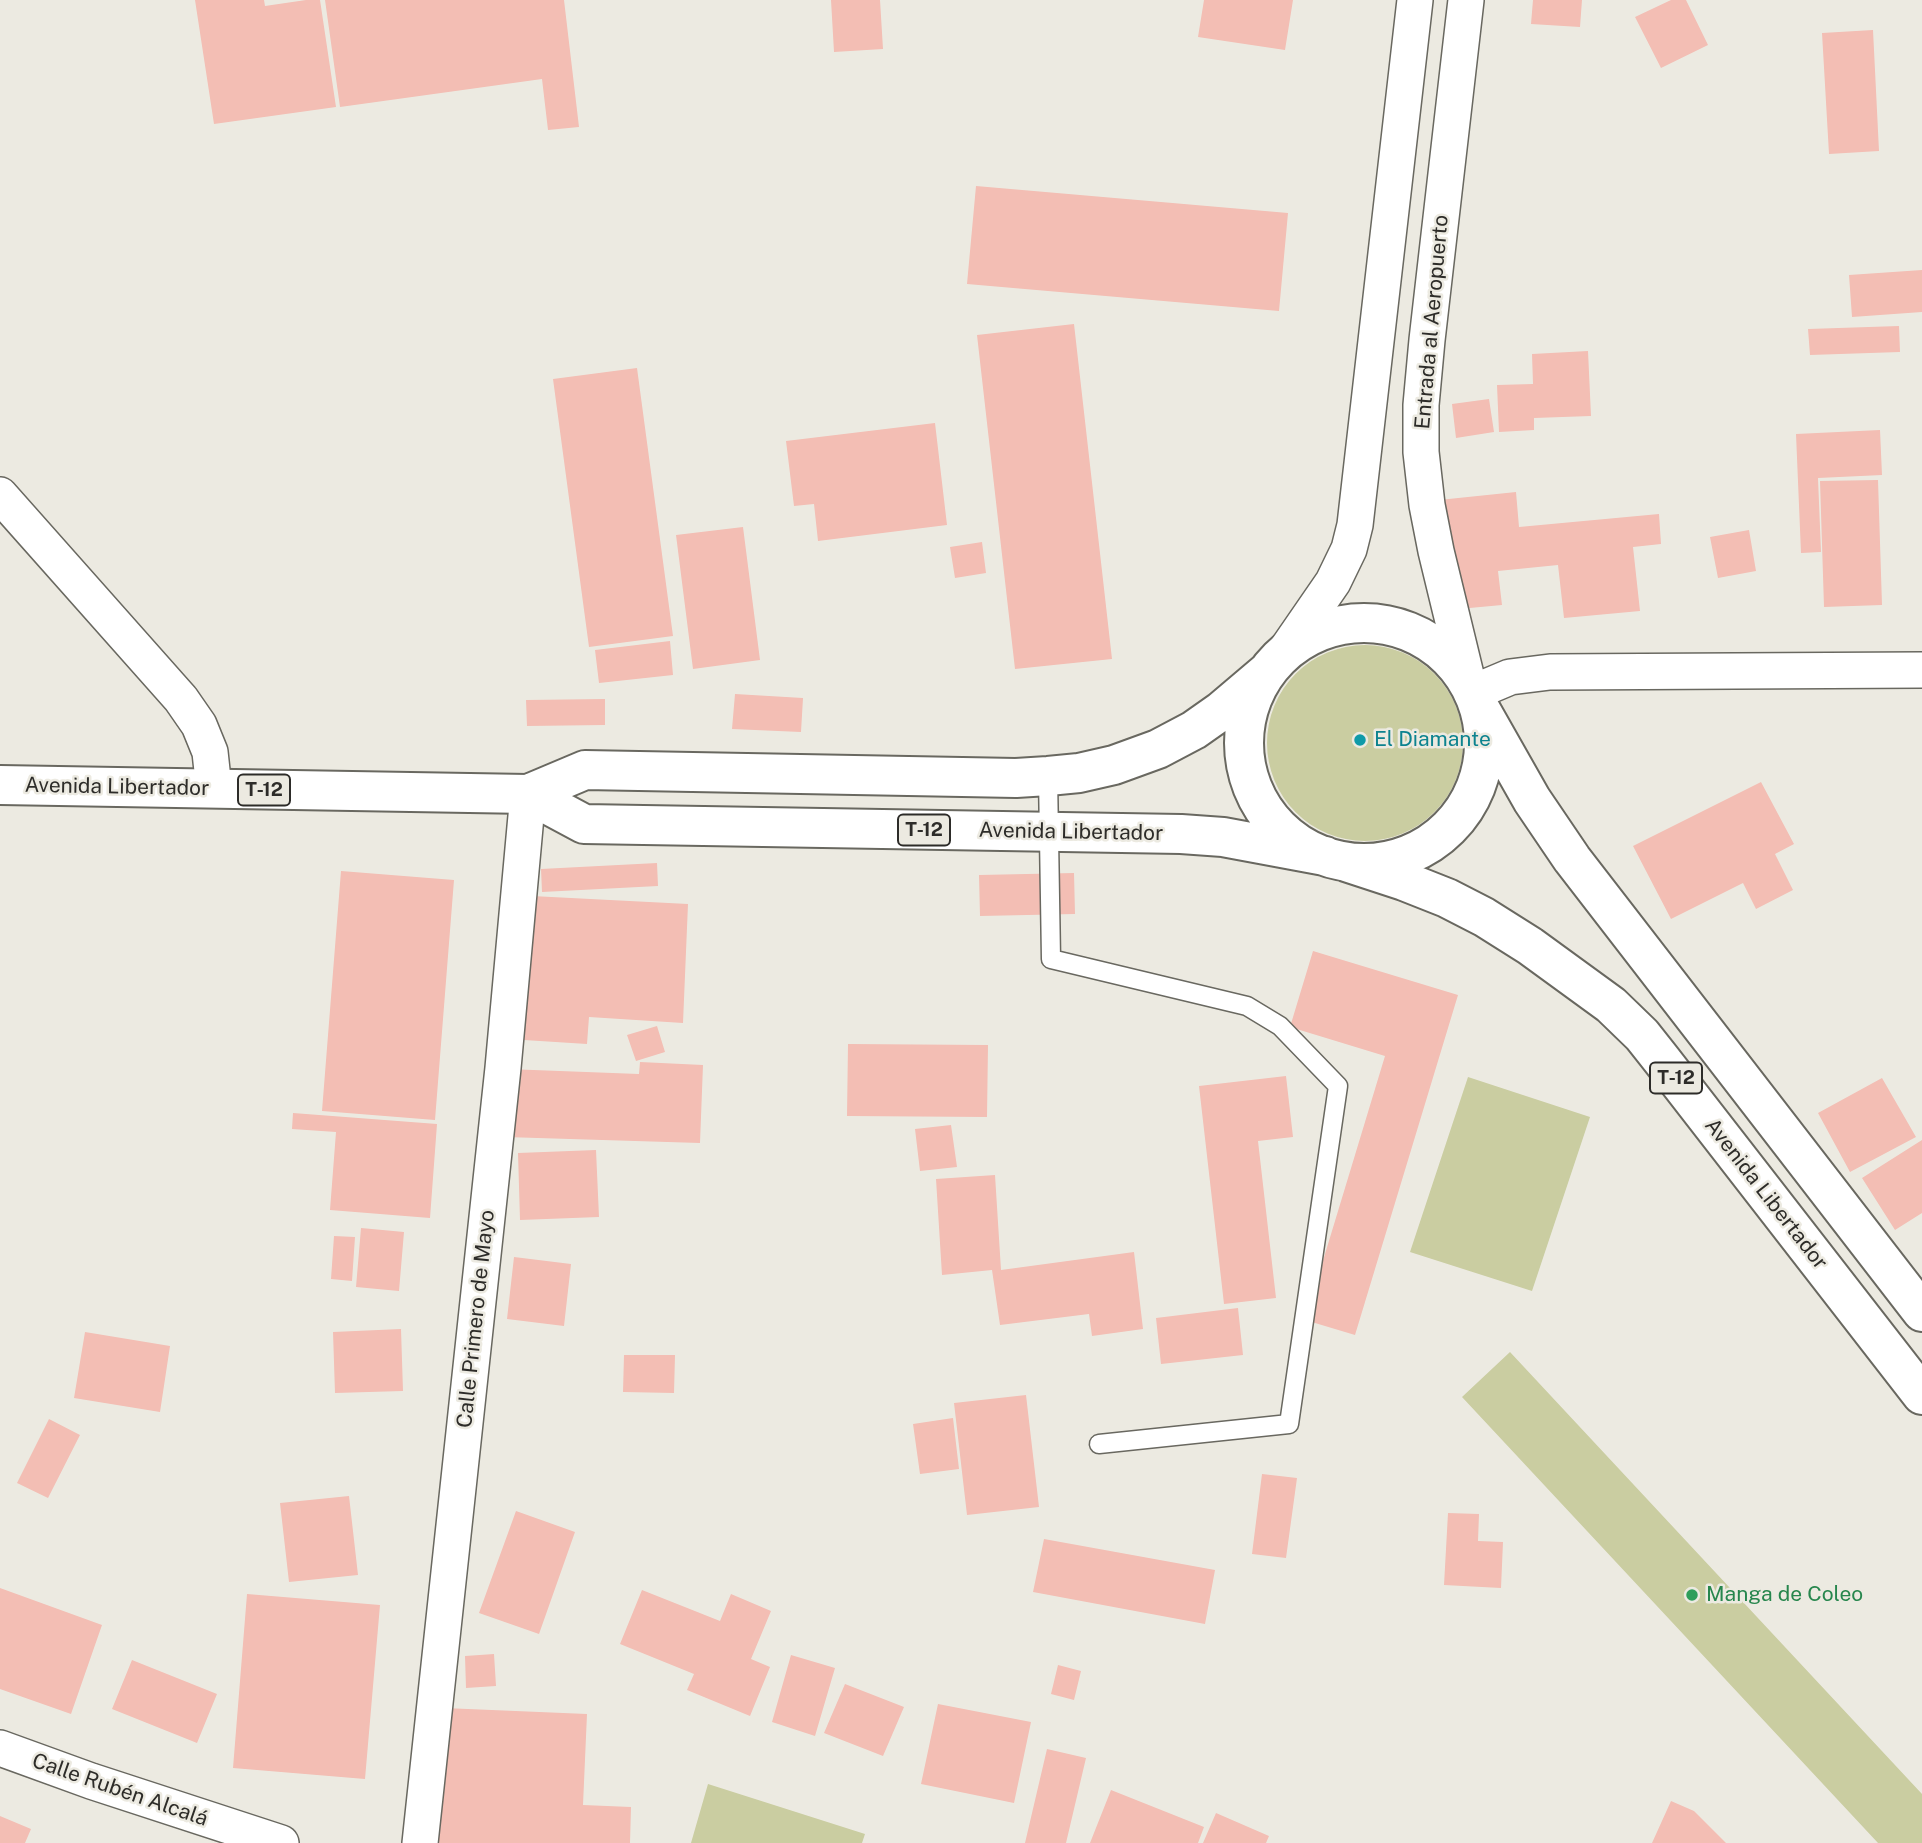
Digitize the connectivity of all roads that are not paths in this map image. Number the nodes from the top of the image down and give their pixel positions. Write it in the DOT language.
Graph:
graph roads {
  1 [pos="1415,0"];
  2 [pos="1466,0"];
  3 [pos="0,495"];
  4 [pos="1275,664"];
  5 [pos="1922,670"];
  6 [pos="1473,693"];
  7 [pos="1048,776"];
  8 [pos="0,785"];
  9 [pos="214,789"];
  10 [pos="528,794"];
  11 [pos="1048,832"];
  12 [pos="1336,859"];
  13 [pos="1922,1312"];
  14 [pos="1922,1395"];
  15 [pos="1099,1444"];
  16 [pos="0,1748"];
  17 [pos="281,1843"];
  18 [pos="420,1843"];
  1 -- 4 [label="street"];
  2 -- 6 [label="street, Entrada al Aeropuerto"];
  3 -- 9 [label="street"];
  4 -- 6 [label="highway, T-12"];
  4 -- 7 [label="highway, Avenida Libertador / T-12"];
  4 -- 12 [label="highway, T-12"];
  5 -- 6 [label="street"];
  6 -- 12 [label="highway, T-12"];
  6 -- 13 [label="highway, T-12"];
  7 -- 10 [label="highway, Avenida Libertador / T-12"];
  7 -- 11 [label="lane"];
  8 -- 9 [label="highway, Avenida Libertador / T-12"];
  9 -- 10 [label="highway, Avenida Libertador / T-12"];
  10 -- 11 [label="highway, Avenida Libertador / T-12"];
  10 -- 18 [label="street, Calle Primero de Mayo"];
  11 -- 12 [label="highway, Avenida Libertador / T-12"];
  11 -- 15 [label="lane"];
  12 -- 14 [label="highway, Avenida Libertador / T-12"];
  16 -- 17 [label="street, Calle Rubén Alcalá"];
}
